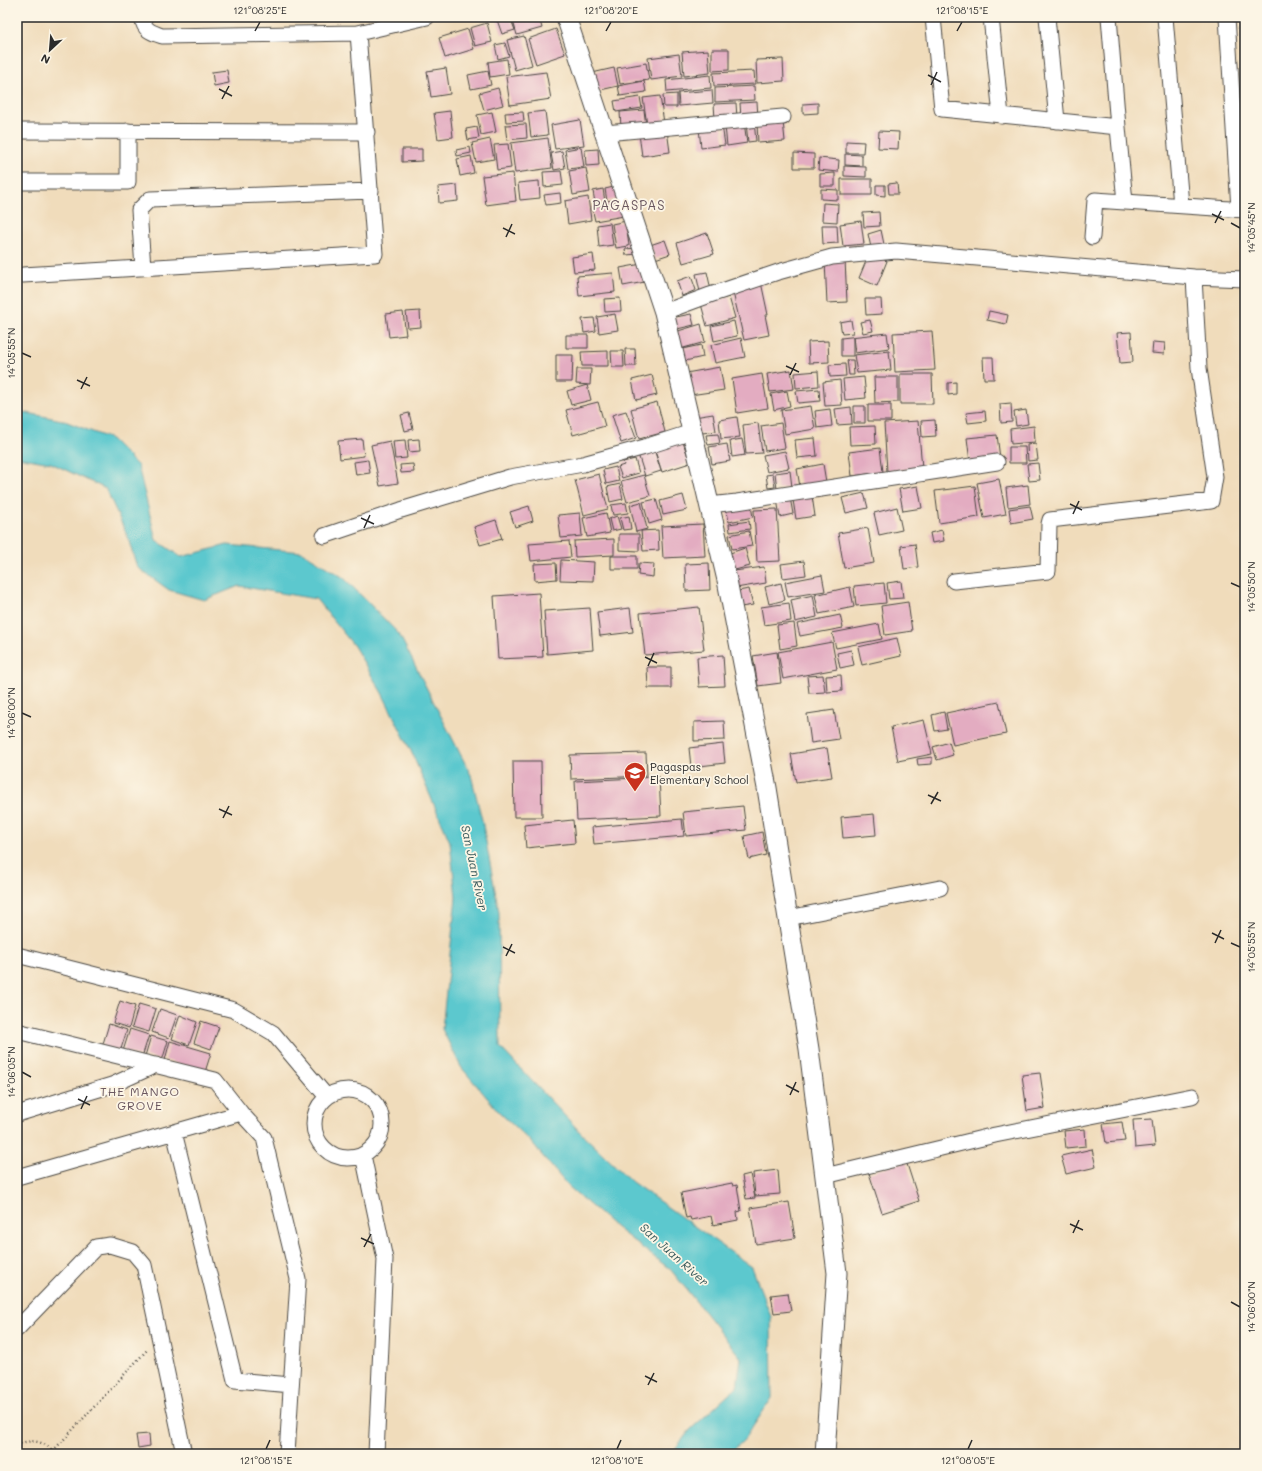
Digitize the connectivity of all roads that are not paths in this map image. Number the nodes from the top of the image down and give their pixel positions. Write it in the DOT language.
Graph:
graph roads {
  1 [pos="142,17"];
  2 [pos="427,17"];
  3 [pos="566,17"];
  4 [pos="933,17"];
  5 [pos="991,17"];
  6 [pos="1047,17"];
  7 [pos="1109,17"];
  8 [pos="1165,17"];
  9 [pos="1227,17"];
  10 [pos="358,33"];
  11 [pos="1001,116"];
  12 [pos="783,117"];
  13 [pos="1057,121"];
  14 [pos="1118,127"];
  15 [pos="17,131"];
  16 [pos="128,131"];
  17 [pos="367,132"];
  18 [pos="604,133"];
  19 [pos="17,182"];
  20 [pos="370,191"];
  21 [pos="1124,202"];
  22 [pos="1181,205"];
  23 [pos="1242,209"];
  24 [pos="1092,237"];
  25 [pos="143,268"];
  26 [pos="23,276"];
  27 [pos="1194,277"];
  28 [pos="1245,279"];
  29 [pos="664,312"];
  30 [pos="692,432"];
  31 [pos="997,462"];
  32 [pos="709,505"];
  33 [pos="324,536"];
  34 [pos="954,581"];
  35 [pos="940,888"];
  36 [pos="788,918"];
  37 [pos="17,955"];
  38 [pos="17,1031"];
  39 [pos="156,1065"];
  40 [pos="1192,1096"];
  41 [pos="327,1097"];
  42 [pos="241,1113"];
  43 [pos="17,1114"];
  44 [pos="174,1132"];
  45 [pos="363,1155"];
  46 [pos="825,1176"];
  47 [pos="17,1177"];
  48 [pos="17,1329"];
  49 [pos="291,1385"];
  50 [pos="184,1454"];
  51 [pos="287,1454"];
  52 [pos="376,1454"];
  53 [pos="825,1454"];
  1 -- 10 [label="street"];
  2 -- 10 [label="street"];
  3 -- 18 [label="main road"];
  4 -- 11 [label="street"];
  5 -- 11 [label="street"];
  6 -- 13 [label="street"];
  7 -- 14 [label="street"];
  8 -- 22 [label="street"];
  9 -- 23 [label="street"];
  10 -- 17 [label="street"];
  11 -- 13 [label="street"];
  12 -- 18 [label="street"];
  13 -- 14 [label="street"];
  14 -- 21 [label="street"];
  15 -- 16 [label="street"];
  16 -- 17 [label="street"];
  16 -- 19 [label="street"];
  17 -- 20 [label="street"];
  18 -- 29 [label="main road"];
  20 -- 25 [label="street"];
  20 -- 25 [label="street"];
  21 -- 22 [label="street"];
  21 -- 24 [label="street"];
  22 -- 23 [label="street"];
  25 -- 26 [label="street"];
  27 -- 28 [label="street"];
  27 -- 29 [label="street"];
  27 -- 34 [label="street"];
  29 -- 30 [label="main road"];
  30 -- 32 [label="main road"];
  30 -- 33 [label="street"];
  31 -- 32 [label="street"];
  32 -- 36 [label="main road"];
  35 -- 36 [label="street"];
  36 -- 46 [label="main road"];
  37 -- 41 [label="street"];
  38 -- 39 [label="street"];
  39 -- 42 [label="street"];
  39 -- 43 [label="street"];
  40 -- 46 [label="street"];
  41 -- 45 [label="street"];
  41 -- 45 [label="street"];
  42 -- 44 [label="street"];
  42 -- 49 [label="street"];
  44 -- 47 [label="street"];
  44 -- 49 [label="street"];
  45 -- 52 [label="street"];
  46 -- 53 [label="main road"];
  48 -- 50 [label="street"];
  49 -- 51 [label="street"];
}
